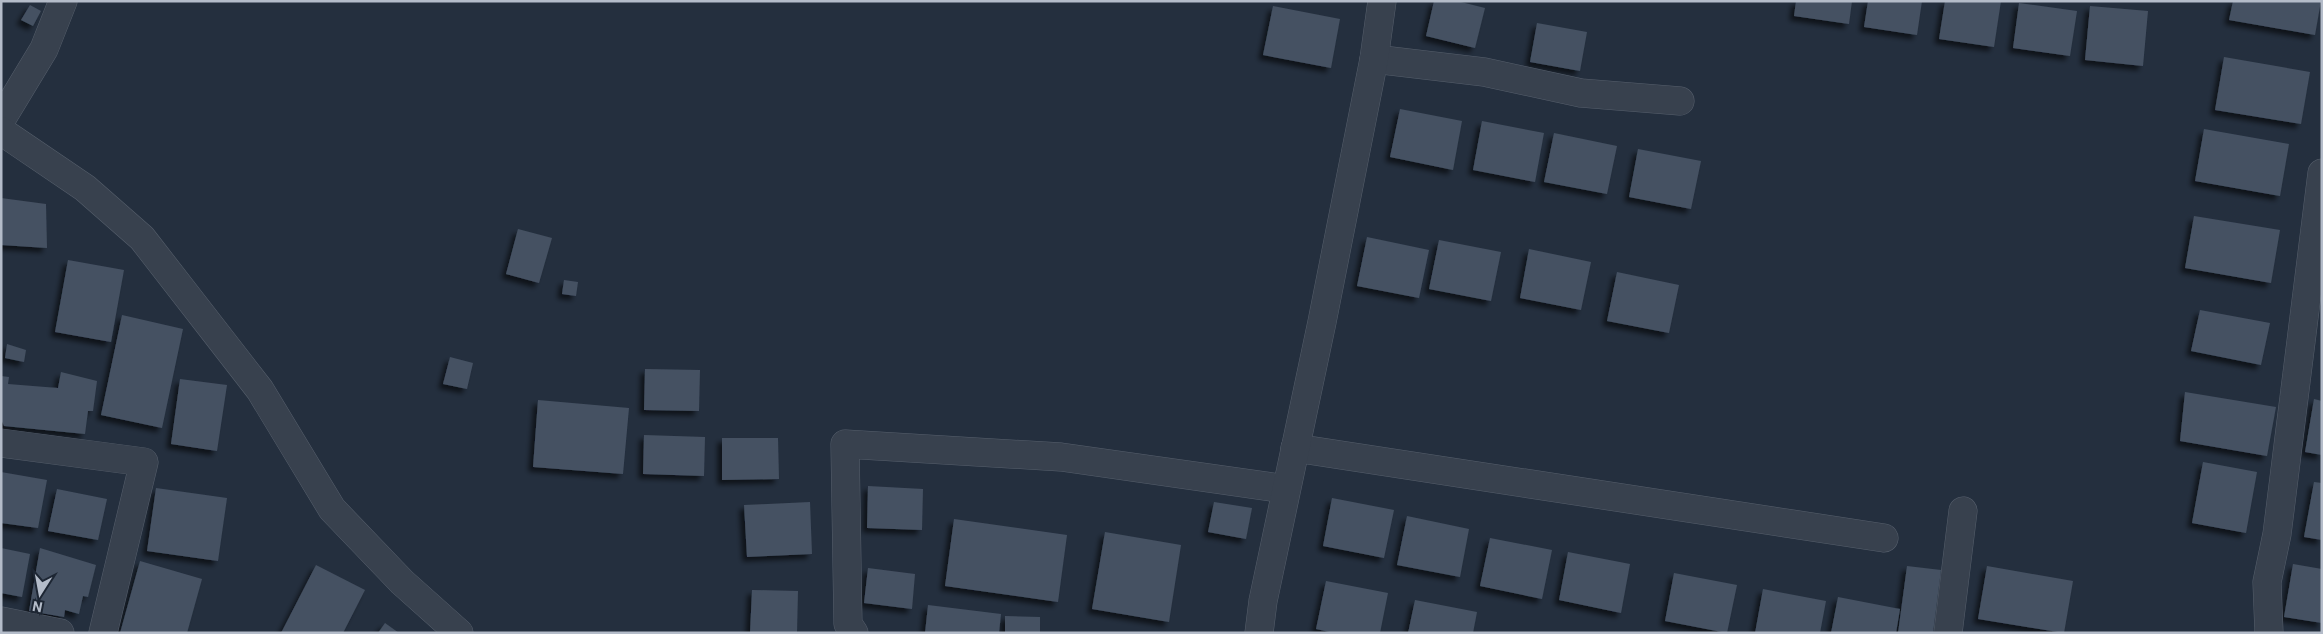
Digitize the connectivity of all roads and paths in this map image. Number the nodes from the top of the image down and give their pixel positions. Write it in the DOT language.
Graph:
graph roads {
  1 [pos="63,1"];
  2 [pos="1382,1"];
  3 [pos="1374,59"];
  4 [pos="1680,101"];
  5 [pos="1,120"];
  6 [pos="1,131"];
  7 [pos="2321,189"];
  8 [pos="1,443"];
  9 [pos="1296,448"];
  10 [pos="1286,489"];
  11 [pos="1963,511"];
  12 [pos="1884,538"];
  13 [pos="1,621"];
  14 [pos="60,633"];
  15 [pos="103,633"];
  16 [pos="459,633"];
  17 [pos="854,633"];
  18 [pos="1259,633"];
  19 [pos="1948,633"];
  20 [pos="2269,633"];
  1 -- 5 [label="street"];
  2 -- 3 [label="street"];
  3 -- 4 [label="street"];
  3 -- 9 [label="street"];
  6 -- 16 [label="street"];
  7 -- 20 [label="street"];
  8 -- 15 [label="street"];
  9 -- 10 [label="street"];
  9 -- 12 [label="street"];
  10 -- 17 [label="street"];
  10 -- 18 [label="street"];
  11 -- 19 [label="street"];
  13 -- 14 [label="street"];
}
